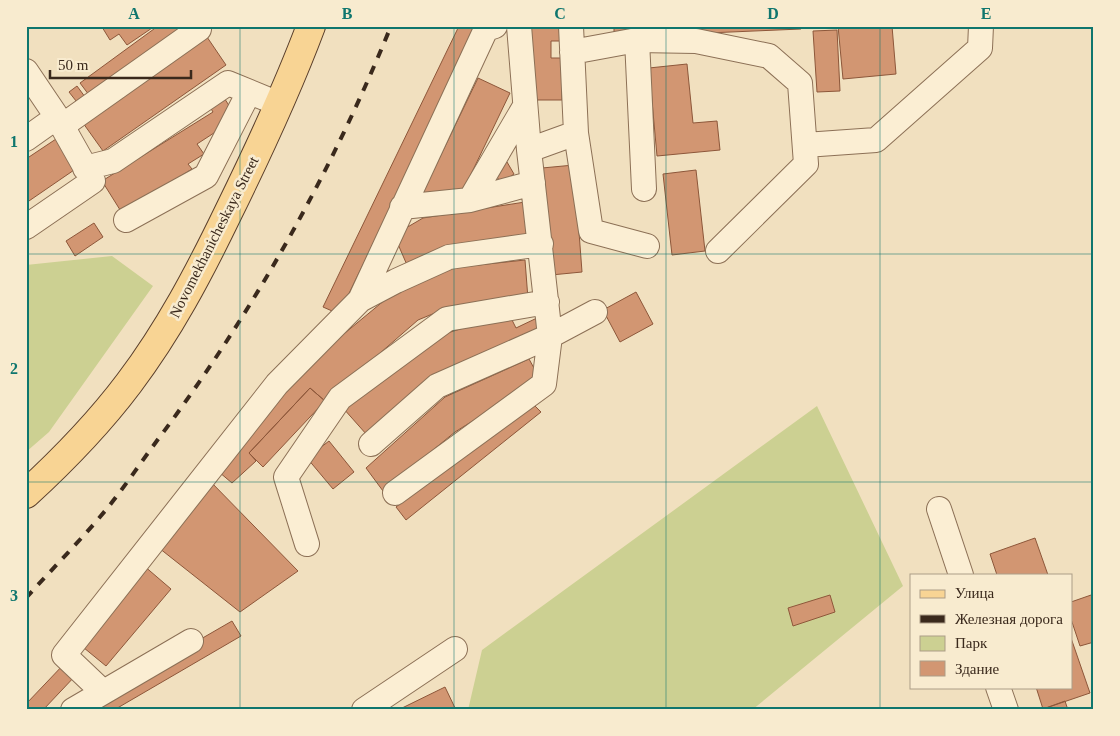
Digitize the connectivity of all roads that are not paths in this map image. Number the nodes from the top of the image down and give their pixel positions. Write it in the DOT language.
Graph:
graph roads {
  1 [pos="495,26"];
  2 [pos="518,26"];
  3 [pos="571,26"];
  4 [pos="980,26"];
  5 [pos="199,29"];
  6 [pos="304,29"];
  7 [pos="637,40"];
  8 [pos="572,52"];
  9 [pos="26,71"];
  10 [pos="249,92"];
  11 [pos="278,104"];
  12 [pos="525,106"];
  13 [pos="59,122"];
  14 [pos="576,133"];
  15 [pos="26,139"];
  16 [pos="805,146"];
  17 [pos="529,150"];
  18 [pos="85,168"];
  19 [pos="533,183"];
  20 [pos="644,189"];
  21 [pos="470,200"];
  22 [pos="402,207"];
  23 [pos="126,220"];
  24 [pos="26,227"];
  25 [pos="541,244"];
  26 [pos="647,246"];
  27 [pos="718,251"];
  28 [pos="360,300"];
  29 [pos="547,302"];
  30 [pos="594,312"];
  31 [pos="550,336"];
  32 [pos="371,444"];
  33 [pos="395,493"];
  34 [pos="26,494"];
  35 [pos="940,509"];
  36 [pos="307,544"];
  37 [pos="961,574"];
  38 [pos="191,641"];
  39 [pos="455,649"];
  40 [pos="998,688"];
  41 [pos="104,692"];
  42 [pos="73,710"];
  43 [pos="364,710"];
  44 [pos="1006,710"];
  1 -- 22 [label="lane"];
  2 -- 12 [label="lane"];
  3 -- 8 [label="lane"];
  4 -- 16 [label="lane"];
  5 -- 13 [label="lane"];
  6 -- 11 [label="main road, Novomekhanicheskaya Street"];
  7 -- 8 [label="lane"];
  7 -- 16 [label="lane"];
  7 -- 20 [label="lane"];
  8 -- 14 [label="lane"];
  9 -- 13 [label="lane"];
  10 -- 11 [label="lane"];
  10 -- 18 [label="lane"];
  10 -- 23 [label="lane"];
  11 -- 34 [label="main road, Novomekhanicheskaya Street"];
  12 -- 17 [label="lane"];
  12 -- 21 [label="lane"];
  13 -- 15 [label="lane"];
  13 -- 18 [label="lane"];
  14 -- 17 [label="lane"];
  14 -- 26 [label="lane"];
  16 -- 27 [label="lane"];
  17 -- 19 [label="lane"];
  18 -- 24 [label="lane"];
  19 -- 21 [label="lane"];
  19 -- 25 [label="lane"];
  21 -- 22 [label="lane"];
  22 -- 28 [label="lane"];
  25 -- 28 [label="lane"];
  25 -- 29 [label="lane"];
  28 -- 41 [label="lane"];
  29 -- 31 [label="lane"];
  29 -- 36 [label="lane"];
  30 -- 31 [label="lane"];
  31 -- 32 [label="lane"];
  31 -- 33 [label="lane"];
  35 -- 37 [label="lane"];
  38 -- 41 [label="lane"];
  39 -- 43 [label="lane"];
  40 -- 44 [label="lane"];
  41 -- 42 [label="lane"];
}
